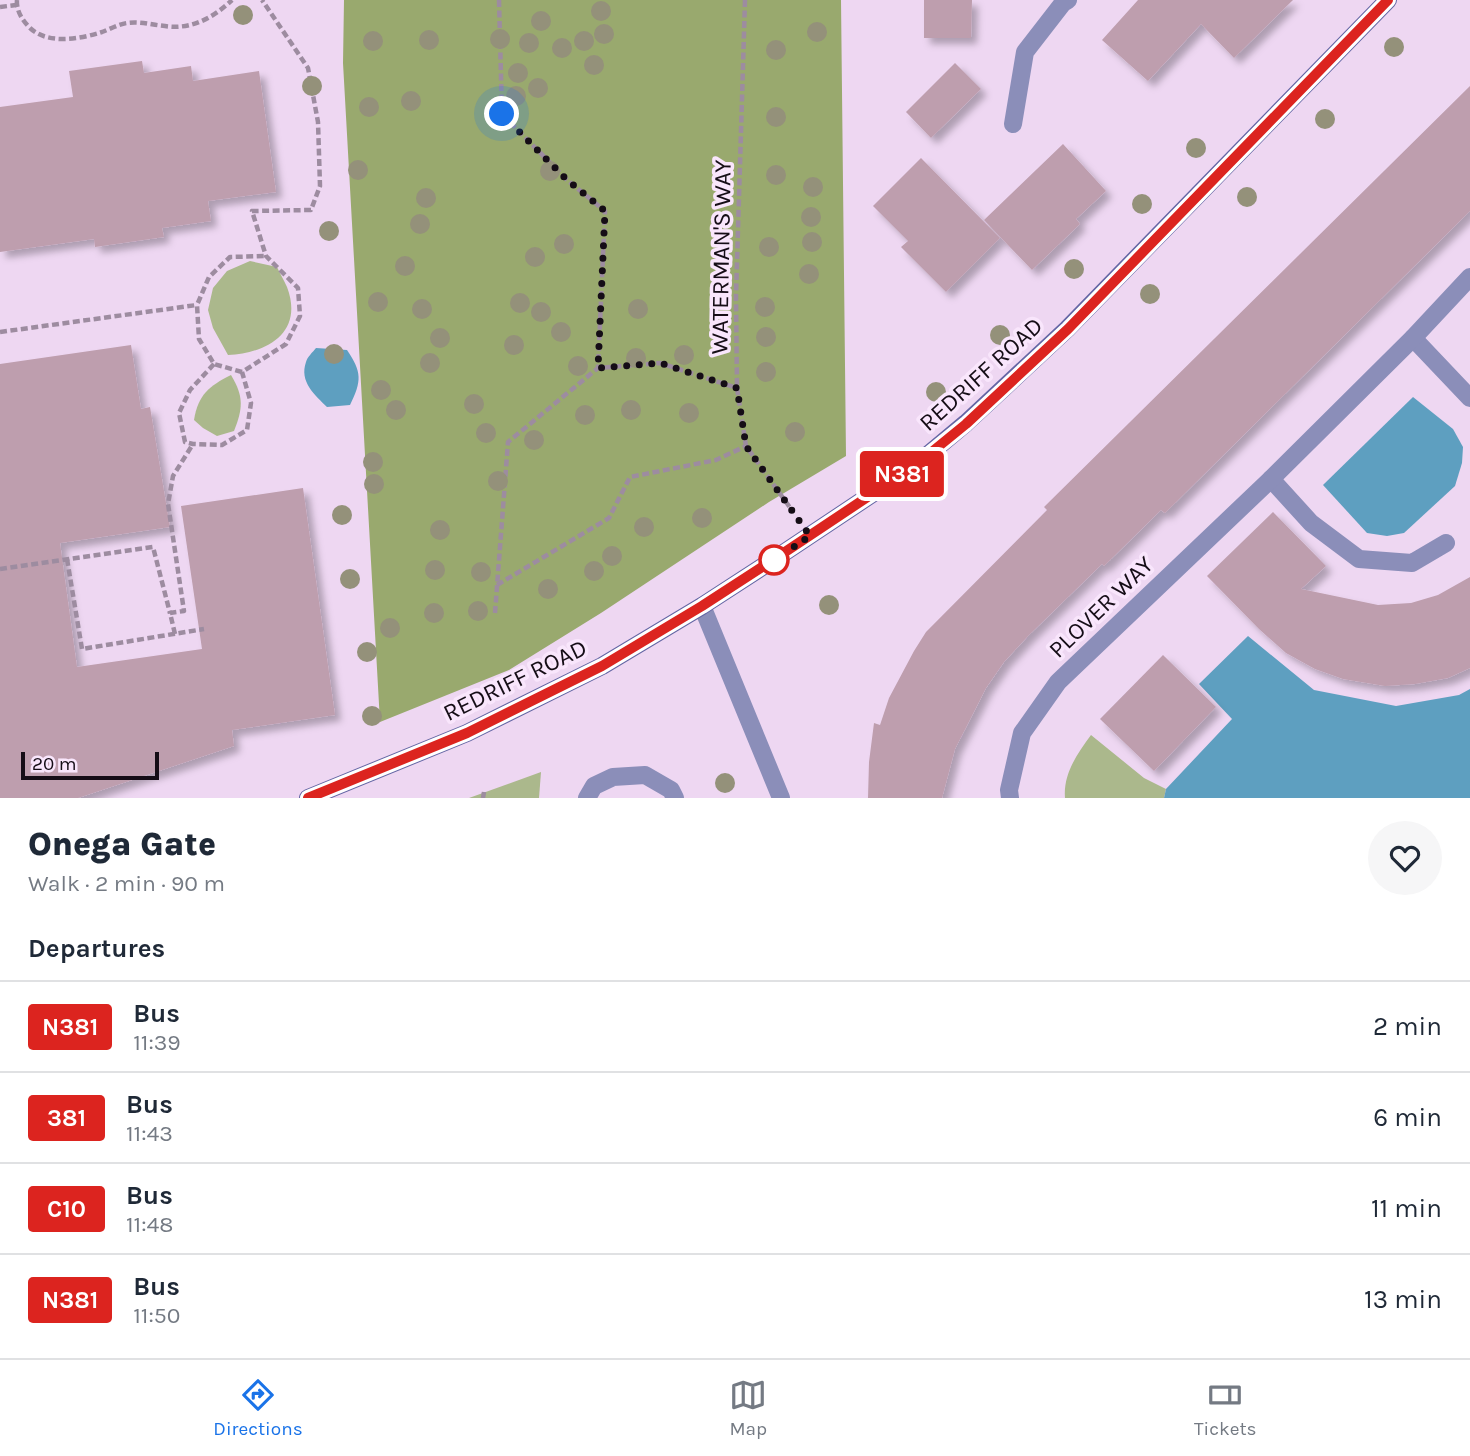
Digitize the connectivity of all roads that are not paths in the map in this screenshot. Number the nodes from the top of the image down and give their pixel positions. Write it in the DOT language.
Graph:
graph roads {
  1 [pos="1068,0"];
  2 [pos="1381,2"];
  3 [pos="1013,124"];
  4 [pos="1470,277"];
  5 [pos="1413,338"];
  6 [pos="1470,398"];
  7 [pos="1271,479"];
  8 [pos="1446,543"];
  9 [pos="702,606"];
  10 [pos="308,798"];
  11 [pos="587,798"];
  12 [pos="675,798"];
  13 [pos="781,798"];
  14 [pos="1010,798"];
  1 -- 3 [label="street"];
  2 -- 9 [label="main road, REDRIFF ROAD"];
  4 -- 5 [label="street, PLOVER WAY"];
  5 -- 6 [label="street"];
  5 -- 7 [label="street, PLOVER WAY"];
  7 -- 8 [label="street"];
  7 -- 14 [label="street, PLOVER WAY"];
  9 -- 10 [label="main road, REDRIFF ROAD"];
  9 -- 13 [label="street"];
  11 -- 12 [label="street"];
}
